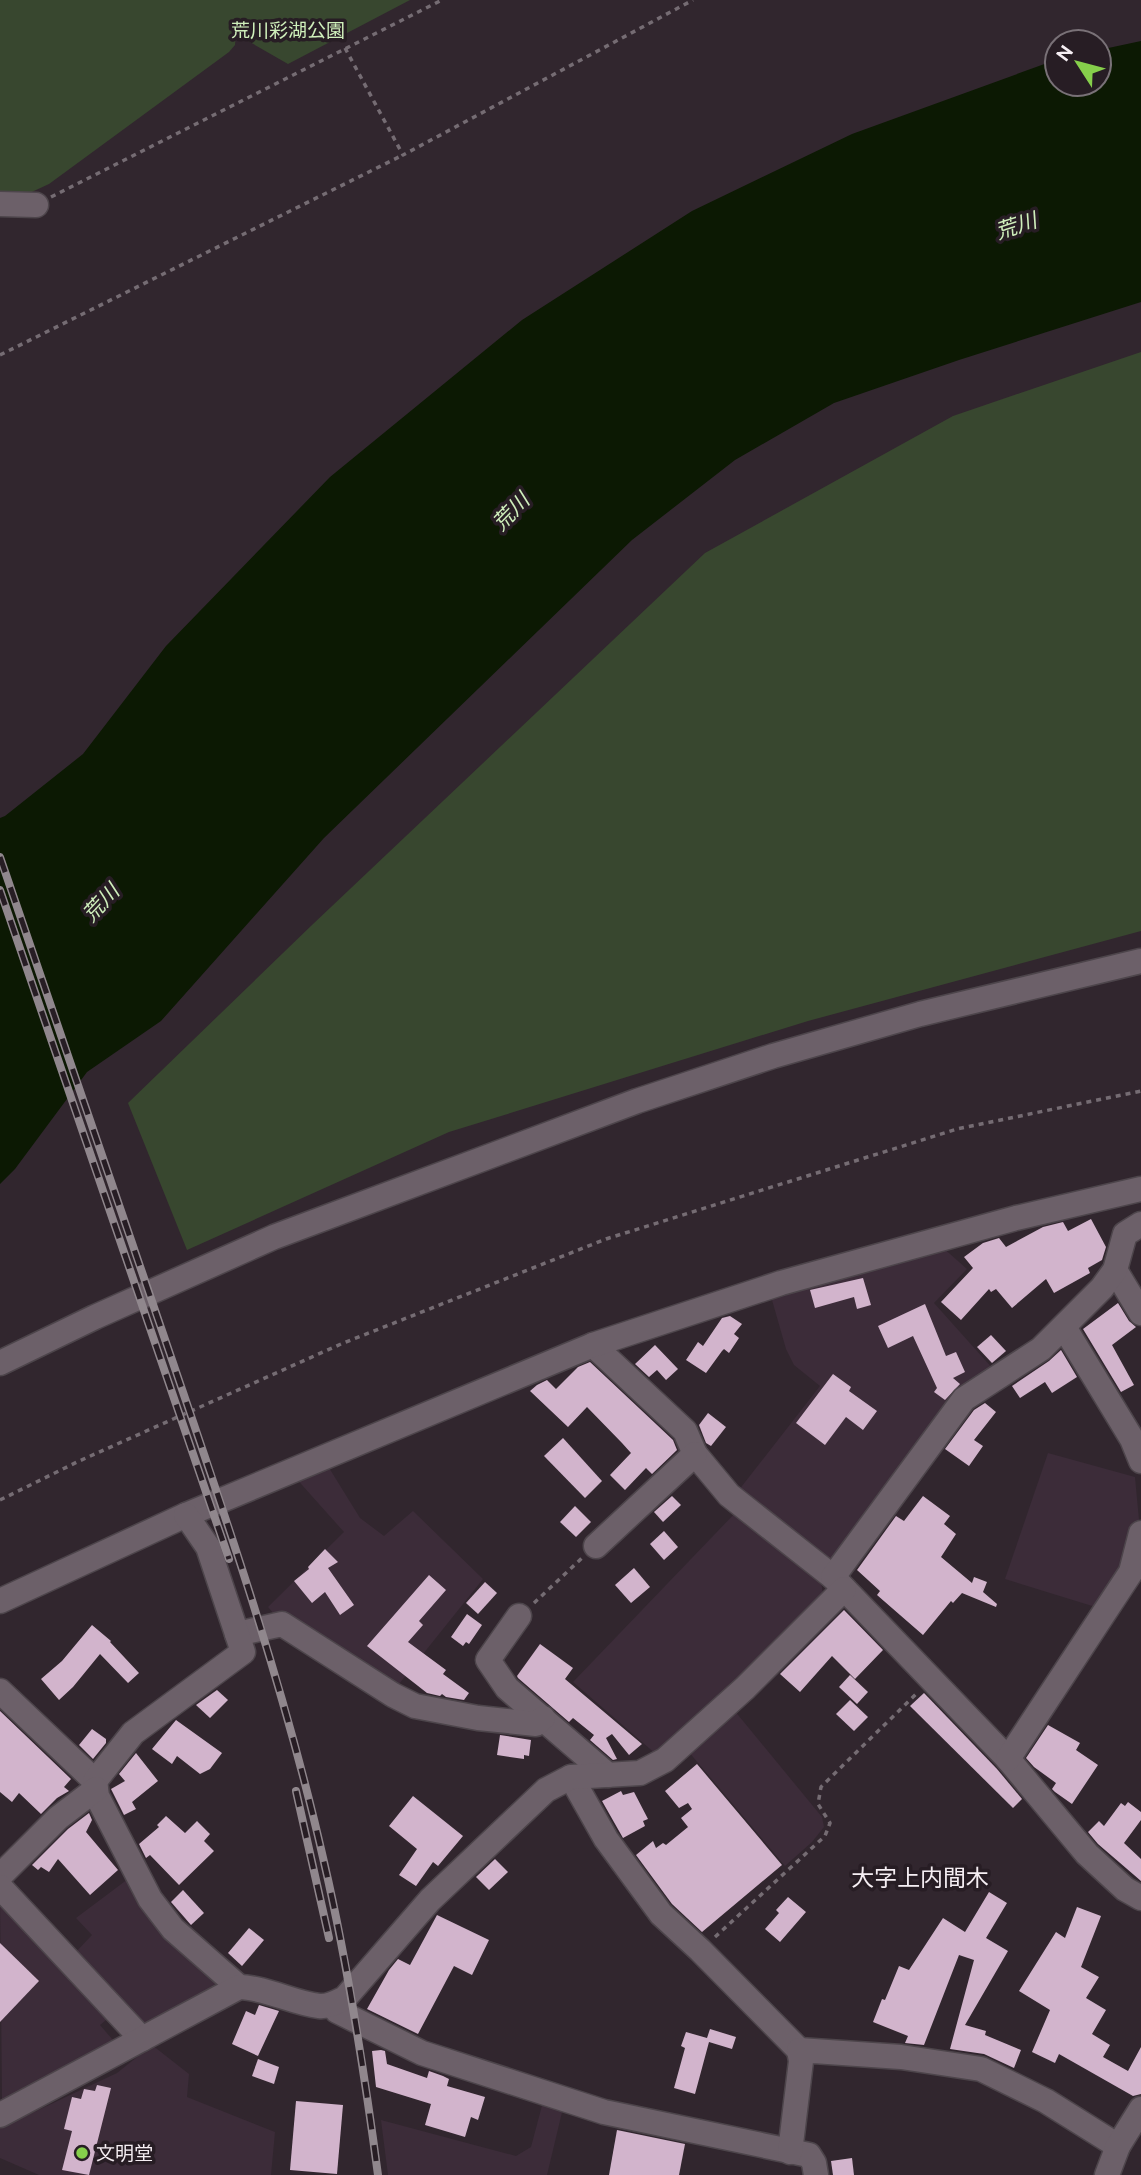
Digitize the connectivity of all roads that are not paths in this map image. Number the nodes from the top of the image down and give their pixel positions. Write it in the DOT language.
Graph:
graph roads {
  1 [pos="0,204"];
  2 [pos="36,205"];
  3 [pos="1141,961"];
  4 [pos="1141,1189"];
  5 [pos="1141,1224"];
  6 [pos="1115,1270"];
  7 [pos="1141,1313"];
  8 [pos="1064,1327"];
  9 [pos="593,1345"];
  10 [pos="0,1363"];
  11 [pos="1136,1436"];
  12 [pos="695,1454"];
  13 [pos="1141,1461"];
  14 [pos="186,1515"];
  15 [pos="1141,1533"];
  16 [pos="596,1546"];
  17 [pos="839,1583"];
  18 [pos="0,1601"];
  19 [pos="519,1616"];
  20 [pos="237,1634"];
  21 [pos="0,1691"];
  22 [pos="543,1718"];
  23 [pos="1008,1759"];
  24 [pos="608,1775"];
  25 [pos="571,1777"];
  26 [pos="96,1785"];
  27 [pos="0,1876"];
  28 [pos="0,1887"];
  29 [pos="1141,1898"];
  30 [pos="239,1987"];
  31 [pos="333,2004"];
  32 [pos="142,2039"];
  33 [pos="799,2050"];
  34 [pos="1141,2109"];
  35 [pos="0,2115"];
  36 [pos="1118,2146"];
  37 [pos="790,2152"];
  38 [pos="816,2175"];
  39 [pos="1107,2175"];
  1 -- 2 [label="street"];
  3 -- 10 [label="street"];
  4 -- 9 [label="street"];
  5 -- 6 [label="street"];
  6 -- 7 [label="street"];
  6 -- 8 [label="street"];
  8 -- 11 [label="street"];
  8 -- 17 [label="street"];
  9 -- 12 [label="street"];
  9 -- 14 [label="street"];
  11 -- 13 [label="street"];
  12 -- 16 [label="street"];
  12 -- 17 [label="street"];
  14 -- 18 [label="street"];
  14 -- 20 [label="street"];
  15 -- 23 [label="street"];
  17 -- 23 [label="street"];
  17 -- 24 [label="street"];
  19 -- 22 [label="street"];
  20 -- 22 [label="street"];
  20 -- 26 [label="street"];
  21 -- 26 [label="street"];
  22 -- 24 [label="street"];
  23 -- 29 [label="street"];
  24 -- 25 [label="street"];
  25 -- 31 [label="street"];
  25 -- 33 [label="street"];
  26 -- 27 [label="street"];
  26 -- 30 [label="street"];
  28 -- 32 [label="street"];
  30 -- 31 [label="street"];
  30 -- 32 [label="street"];
  31 -- 37 [label="street"];
  32 -- 35 [label="street"];
  33 -- 36 [label="street"];
  33 -- 37 [label="street"];
  34 -- 36 [label="street"];
  36 -- 39 [label="street"];
  37 -- 38 [label="street"];
}
